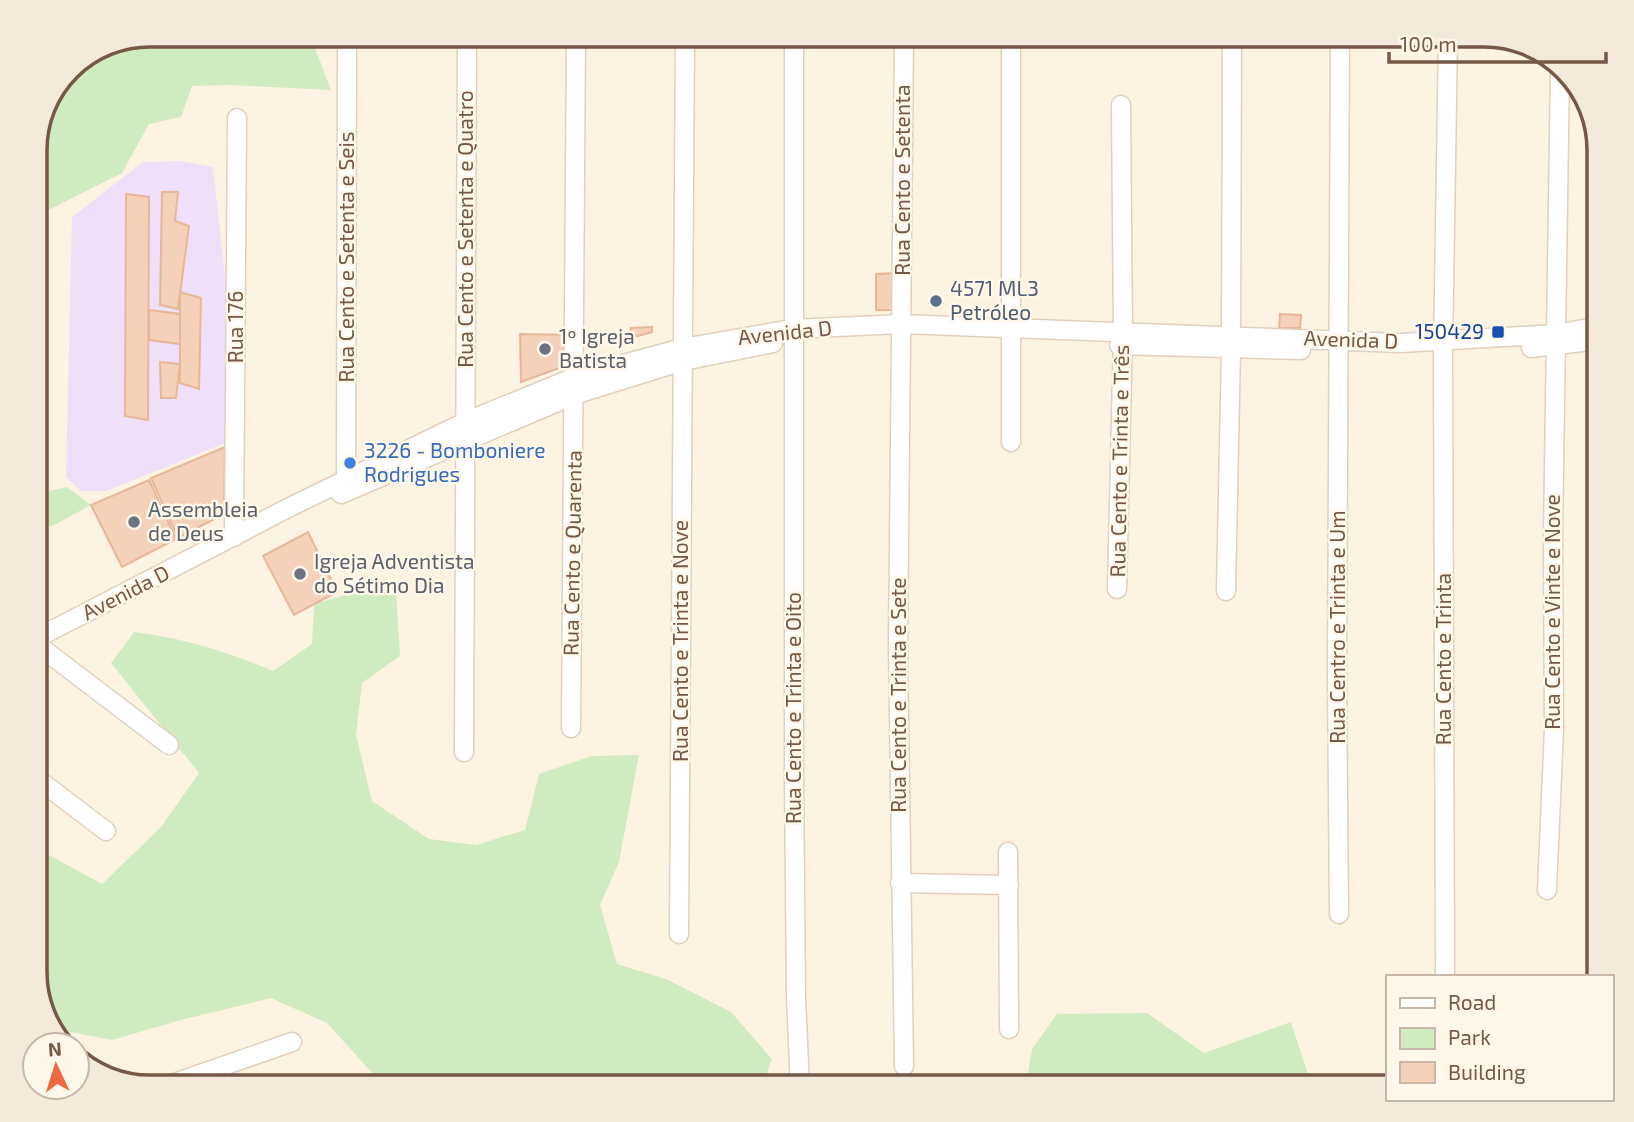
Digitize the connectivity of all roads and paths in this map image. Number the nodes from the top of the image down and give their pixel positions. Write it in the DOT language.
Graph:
graph roads {
  1 [pos="347,47"];
  2 [pos="467,47"];
  3 [pos="576,47"];
  4 [pos="685,47"];
  5 [pos="794,47"];
  6 [pos="904,47"];
  7 [pos="1011,47"];
  8 [pos="1232,47"];
  9 [pos="1340,47"];
  10 [pos="1448,47"];
  11 [pos="1560,81"];
  12 [pos="1121,105"];
  13 [pos="237,118"];
  14 [pos="902,330"];
  15 [pos="1587,330"];
  16 [pos="793,334"];
  17 [pos="1010,334"];
  18 [pos="1123,340"];
  19 [pos="1556,340"];
  20 [pos="1587,340"];
  21 [pos="1231,342"];
  22 [pos="1339,345"];
  23 [pos="1443,347"];
  24 [pos="683,354"];
  25 [pos="575,386"];
  26 [pos="465,431"];
  27 [pos="1011,442"];
  28 [pos="346,479"];
  29 [pos="236,541"];
  30 [pos="1117,589"];
  31 [pos="1226,591"];
  32 [pos="47,635"];
  33 [pos="47,650"];
  34 [pos="571,728"];
  35 [pos="169,745"];
  36 [pos="464,752"];
  37 [pos="47,787"];
  38 [pos="107,831"];
  39 [pos="1008,852"];
  40 [pos="900,883"];
  41 [pos="1009,885"];
  42 [pos="1547,890"];
  43 [pos="1339,914"];
  44 [pos="679,934"];
  45 [pos="1445,975"];
  46 [pos="1009,1029"];
  47 [pos="292,1042"];
  48 [pos="904,1066"];
  49 [pos="197,1075"];
  50 [pos="800,1075"];
  1 -- 28 [label="street, Rua Cento e Setenta e Seis"];
  2 -- 26 [label="street, Rua Cento e Setenta e Quatro"];
  3 -- 25 [label="street, Rua Cento e Quarenta"];
  4 -- 24 [label="street, Rua Cento e Trinta e Nove"];
  5 -- 16 [label="street, Rua Cento e Trinta e Oito"];
  6 -- 14 [label="street, Rua Cento e Setenta"];
  7 -- 17 [label="street"];
  8 -- 21 [label="street"];
  9 -- 22 [label="street, Rua Centro e Trinta e Um"];
  10 -- 23 [label="street, Rua Cento e Trinta"];
  11 -- 19 [label="street, Rua Cento e Vinte e Nove"];
  12 -- 18 [label="street, Rua Cento e Trinta e Três"];
  13 -- 29 [label="street, Rua 176"];
  14 -- 16 [label="street, Avenida D"];
  14 -- 17 [label="street, Avenida D"];
  14 -- 40 [label="street, Rua Cento e Trinta e Sete"];
  15 -- 19 [label="street, Avenida D"];
  16 -- 24 [label="street, Avenida D"];
  16 -- 50 [label="street, Rua Cento e Trinta e Oito"];
  17 -- 18 [label="street, Avenida D"];
  17 -- 27 [label="street"];
  18 -- 21 [label="street, Avenida D"];
  18 -- 30 [label="street, Rua Cento e Trinta e Três"];
  19 -- 20 [label="street, Avenida D"];
  19 -- 23 [label="street, Avenida D"];
  19 -- 42 [label="street, Rua Cento e Vinte e Nove"];
  21 -- 22 [label="street, Avenida D"];
  21 -- 31 [label="street"];
  22 -- 23 [label="street, Avenida D"];
  22 -- 43 [label="street, Rua Centro e Trinta e Um"];
  23 -- 45 [label="street, Rua Cento e Trinta"];
  24 -- 25 [label="street, Avenida D"];
  24 -- 44 [label="street, Rua Cento e Trinta e Nove"];
  25 -- 26 [label="street, Avenida D"];
  25 -- 34 [label="street, Rua Cento e Quarenta"];
  26 -- 28 [label="street, Avenida D"];
  26 -- 29 [label="street, Avenida D"];
  26 -- 36 [label="street, Rua Cento e Setenta e Quatro"];
  28 -- 29 [label="street, Avenida D"];
  29 -- 32 [label="street, Avenida D"];
  33 -- 35 [label="street"];
  37 -- 38 [label="street"];
  39 -- 41 [label="street"];
  40 -- 41 [label="street"];
  40 -- 48 [label="street, Rua Cento e Trinta e Sete"];
  41 -- 46 [label="street"];
  47 -- 49 [label="street"];
}
